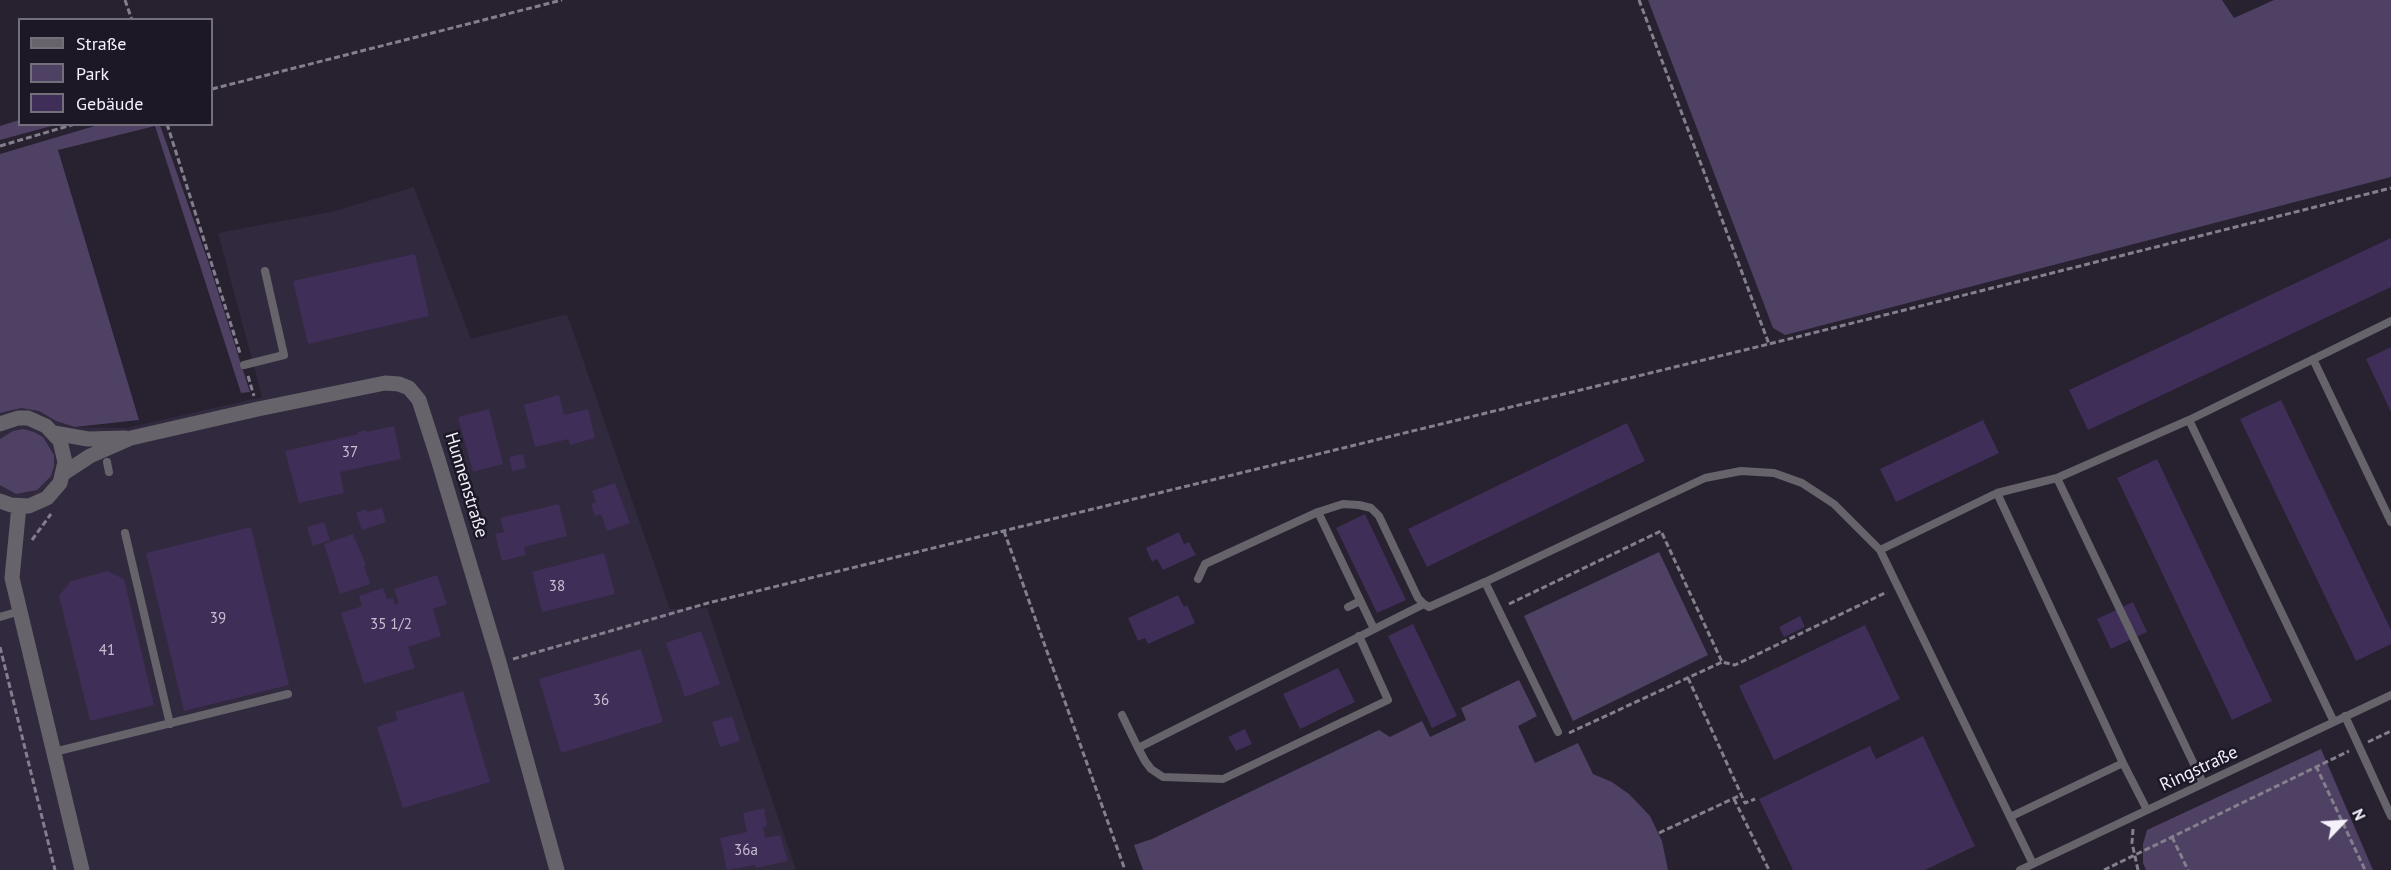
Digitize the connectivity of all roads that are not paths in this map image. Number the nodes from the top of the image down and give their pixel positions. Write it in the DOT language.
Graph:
graph roads {
  1 [pos="265,271"];
  2 [pos="2391,321"];
  3 [pos="2313,359"];
  4 [pos="244,364"];
  5 [pos="2189,420"];
  6 [pos="0,424"];
  7 [pos="54,433"];
  8 [pos="131,438"];
  9 [pos="107,462"];
  10 [pos="109,472"];
  11 [pos="64,473"];
  12 [pos="2057,478"];
  13 [pos="1997,493"];
  14 [pos="0,501"];
  15 [pos="19,506"];
  16 [pos="1318,512"];
  17 [pos="2391,522"];
  18 [pos="125,533"];
  19 [pos="1880,550"];
  20 [pos="1198,579"];
  21 [pos="1485,582"];
  22 [pos="1360,601"];
  23 [pos="1424,604"];
  24 [pos="1348,607"];
  25 [pos="20,611"];
  26 [pos="0,617"];
  27 [pos="1374,629"];
  28 [pos="1359,636"];
  29 [pos="288,694"];
  30 [pos="2391,695"];
  31 [pos="1122,715"];
  32 [pos="2345,716"];
  33 [pos="2334,722"];
  34 [pos="170,724"];
  35 [pos="1558,732"];
  36 [pos="1138,748"];
  37 [pos="54,752"];
  38 [pos="2123,763"];
  39 [pos="2203,783"];
  40 [pos="2147,810"];
  41 [pos="2010,816"];
  42 [pos="2391,816"];
  43 [pos="2033,864"];
  44 [pos="81,870"];
  45 [pos="557,870"];
  46 [pos="2020,870"];
  1 -- 4 [label="lane"];
  2 -- 3 [label="lane"];
  3 -- 5 [label="lane"];
  3 -- 17 [label="lane"];
  5 -- 12 [label="lane"];
  5 -- 33 [label="lane"];
  6 -- 7 [label="street, Hunnenstraße"];
  7 -- 8 [label="street, Hunnenstraße"];
  7 -- 11 [label="street"];
  8 -- 11 [label="street, Hunnenstraße"];
  8 -- 45 [label="street, Hunnenstraße"];
  9 -- 10 [label="lane"];
  11 -- 15 [label="street, Hunnenstraße"];
  12 -- 13 [label="lane"];
  12 -- 39 [label="lane"];
  13 -- 19 [label="lane"];
  13 -- 38 [label="lane"];
  14 -- 15 [label="street"];
  15 -- 25 [label="street"];
  16 -- 20 [label="lane"];
  16 -- 22 [label="lane"];
  16 -- 23 [label="lane"];
  18 -- 34 [label="lane"];
  19 -- 21 [label="lane"];
  19 -- 41 [label="lane"];
  21 -- 23 [label="lane"];
  21 -- 35 [label="lane"];
  22 -- 24 [label="lane"];
  22 -- 27 [label="lane"];
  23 -- 27 [label="lane"];
  25 -- 26 [label="lane"];
  25 -- 37 [label="street"];
  27 -- 28 [label="lane"];
  28 -- 36 [label="lane"];
  28 -- 36 [label="lane"];
  29 -- 34 [label="lane"];
  30 -- 32 [label="lane, Ringstraße"];
  31 -- 36 [label="lane"];
  32 -- 33 [label="lane, Ringstraße"];
  32 -- 42 [label="lane"];
  33 -- 39 [label="lane, Ringstraße"];
  34 -- 37 [label="lane"];
  37 -- 44 [label="street"];
  38 -- 40 [label="lane"];
  38 -- 41 [label="lane"];
  39 -- 40 [label="lane, Ringstraße"];
  40 -- 43 [label="lane, Ringstraße"];
  41 -- 43 [label="lane"];
  43 -- 46 [label="lane, Ringstraße"];
}
